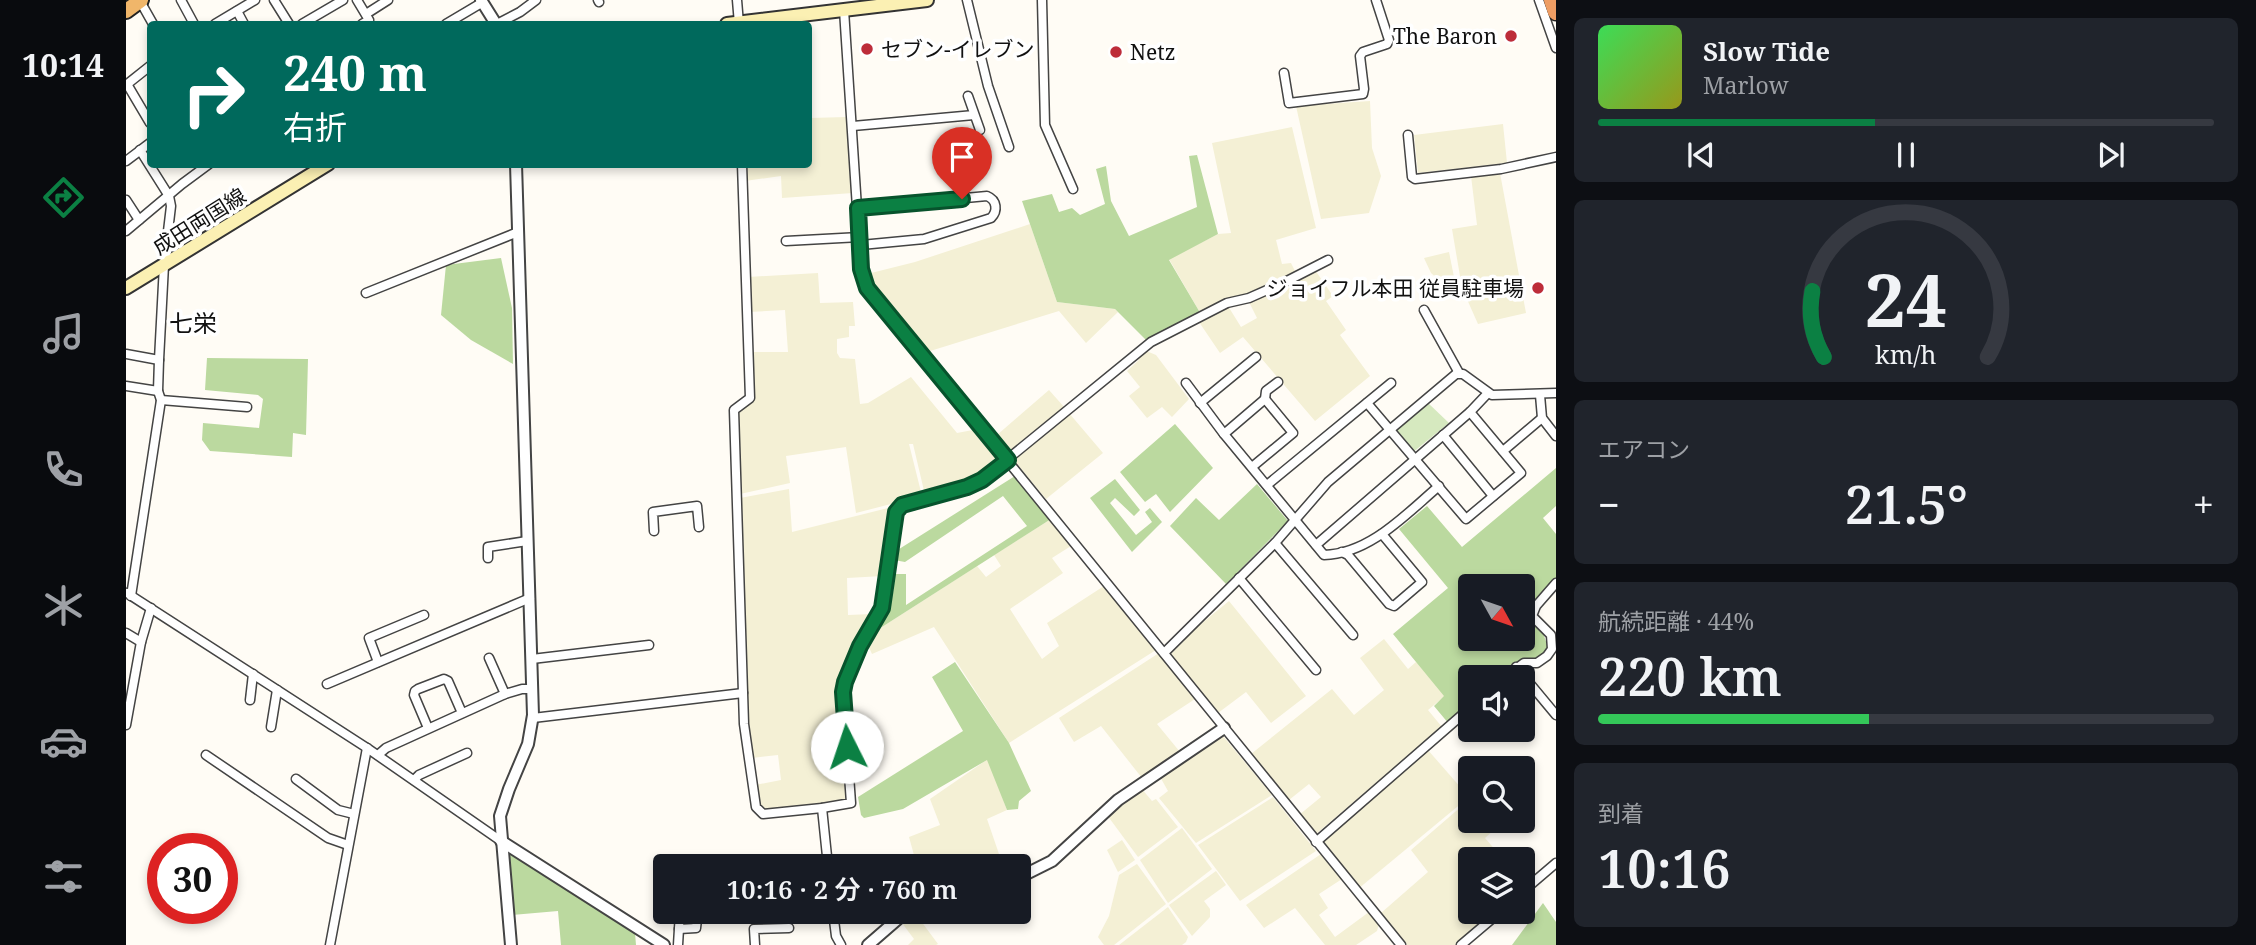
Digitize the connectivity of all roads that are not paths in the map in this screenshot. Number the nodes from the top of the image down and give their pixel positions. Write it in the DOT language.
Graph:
graph roads {
  1 [pos="141,0"];
  2 [pos="181,0"];
  3 [pos="255,0"];
  4 [pos="274,0"];
  5 [pos="343,0"];
  6 [pos="357,0"];
  7 [pos="388,0"];
  8 [pos="536,0"];
  9 [pos="737,0"];
  10 [pos="927,0"];
  11 [pos="967,0"];
  12 [pos="1042,0"];
  13 [pos="1376,0"];
  14 [pos="1539,0"];
  15 [pos="1552,0"];
  16 [pos="482,1"];
  17 [pos="900,2"];
  18 [pos="844,10"];
  19 [pos="126,11"];
  20 [pos="237,11"];
  21 [pos="1556,12"];
  22 [pos="366,14"];
  23 [pos="152,21"];
  24 [pos="192,21"];
  25 [pos="220,21"];
  26 [pos="242,21"];
  27 [pos="287,21"];
  28 [pos="307,21"];
  29 [pos="367,21"];
  30 [pos="451,21"];
  31 [pos="495,21"];
  32 [pos="503,21"];
  33 [pos="735,21"];
  34 [pos="758,21"];
  35 [pos="1556,48"];
  36 [pos="147,68"];
  37 [pos="1284,73"];
  38 [pos="126,84"];
  39 [pos="968,96"];
  40 [pos="974,115"];
  41 [pos="147,117"];
  42 [pos="853,126"];
  43 [pos="980,130"];
  44 [pos="1408,135"];
  45 [pos="147,145"];
  46 [pos="1009,148"];
  47 [pos="140,150"];
  48 [pos="1556,157"];
  49 [pos="126,160"];
  50 [pos="147,161"];
  51 [pos="151,168"];
  52 [pos="197,168"];
  53 [pos="322,168"];
  54 [pos="516,168"];
  55 [pos="742,168"];
  56 [pos="1073,189"];
  57 [pos="169,196"];
  58 [pos="126,200"];
  59 [pos="858,208"];
  60 [pos="139,220"];
  61 [pos="126,231"];
  62 [pos="518,232"];
  63 [pos="861,241"];
  64 [pos="786,242"];
  65 [pos="1328,260"];
  66 [pos="164,265"];
  67 [pos="126,288"];
  68 [pos="366,293"];
  69 [pos="1424,310"];
  70 [pos="126,354"];
  71 [pos="1256,357"];
  72 [pos="159,360"];
  73 [pos="1459,373"];
  74 [pos="1278,382"];
  75 [pos="1186,383"];
  76 [pos="1391,383"];
  77 [pos="126,386"];
  78 [pos="1488,393"];
  79 [pos="1556,393"];
  80 [pos="159,395"];
  81 [pos="1540,395"];
  82 [pos="1265,400"];
  83 [pos="1200,403"];
  84 [pos="1367,403"];
  85 [pos="247,407"];
  86 [pos="1471,412"];
  87 [pos="1542,418"];
  88 [pos="1390,431"];
  89 [pos="1224,434"];
  90 [pos="1443,435"];
  91 [pos="1556,436"];
  92 [pos="1503,451"];
  93 [pos="1414,459"];
  94 [pos="1008,460"];
  95 [pos="1252,467"];
  96 [pos="1267,485"];
  97 [pos="1439,486"];
  98 [pos="1493,496"];
  99 [pos="1296,521"];
  100 [pos="699,527"];
  101 [pos="654,531"];
  102 [pos="1382,534"];
  103 [pos="527,541"];
  104 [pos="1275,543"];
  105 [pos="1316,545"];
  106 [pos="1342,552"];
  107 [pos="488,558"];
  108 [pos="1239,578"];
  109 [pos="1556,583"];
  110 [pos="128,594"];
  111 [pos="530,598"];
  112 [pos="151,608"];
  113 [pos="424,615"];
  114 [pos="126,633"];
  115 [pos="1353,635"];
  116 [pos="141,642"];
  117 [pos="649,645"];
  118 [pos="1164,653"];
  119 [pos="489,658"];
  120 [pos="532,659"];
  121 [pos="378,662"];
  122 [pos="1520,665"];
  123 [pos="1316,670"];
  124 [pos="253,674"];
  125 [pos="327,684"];
  126 [pos="533,689"];
  127 [pos="1535,689"];
  128 [pos="277,690"];
  129 [pos="743,693"];
  130 [pos="505,694"];
  131 [pos="250,700"];
  132 [pos="463,713"];
  133 [pos="1556,715"];
  134 [pos="533,718"];
  135 [pos="1458,718"];
  136 [pos="126,725"];
  137 [pos="271,727"];
  138 [pos="1224,728"];
  139 [pos="429,729"];
  140 [pos="367,748"];
  141 [pos="467,753"];
  142 [pos="206,755"];
  143 [pos="378,755"];
  144 [pos="296,779"];
  145 [pos="414,780"];
  146 [pos="822,808"];
  147 [pos="354,814"];
  148 [pos="501,841"];
  149 [pos="1316,842"];
  150 [pos="348,845"];
  151 [pos="827,854"];
  152 [pos="1556,863"];
  153 [pos="1031,872"];
  154 [pos="1535,881"];
  155 [pos="679,924"];
  156 [pos="696,924"];
  157 [pos="834,924"];
  158 [pos="892,924"];
  159 [pos="1486,924"];
  160 [pos="789,928"];
  161 [pos="679,929"];
  162 [pos="330,945"];
  163 [pos="511,945"];
  164 [pos="664,945"];
  165 [pos="678,945"];
  166 [pos="755,945"];
  167 [pos="841,945"];
  168 [pos="868,945"];
  169 [pos="1401,945"];
  170 [pos="1461,945"];
  1 -- 19 [label="highway"];
  1 -- 23 [label="street"];
  2 -- 24 [label="street"];
  3 -- 20 [label="street"];
  4 -- 27 [label="street"];
  5 -- 28 [label="street"];
  6 -- 22 [label="street"];
  7 -- 22 [label="street"];
  8 -- 32 [label="street"];
  9 -- 33 [label="street"];
  10 -- 17 [label="main road"];
  11 -- 46 [label="street"];
  12 -- 56 [label="street"];
  13 -- 37 [label="street"];
  14 -- 35 [label="street"];
  15 -- 21 [label="highway"];
  16 -- 30 [label="street"];
  16 -- 31 [label="street"];
  17 -- 18 [label="main road"];
  18 -- 34 [label="main road"];
  18 -- 42 [label="street"];
  20 -- 25 [label="street"];
  20 -- 26 [label="street"];
  22 -- 29 [label="street"];
  36 -- 38 [label="street"];
  38 -- 41 [label="street"];
  39 -- 40 [label="street"];
  40 -- 42 [label="street"];
  40 -- 43 [label="street"];
  42 -- 59 [label="street"];
  44 -- 48 [label="street"];
  45 -- 47 [label="street"];
  47 -- 49 [label="street"];
  47 -- 50 [label="street"];
  51 -- 57 [label="street"];
  52 -- 57 [label="street"];
  53 -- 66 [label="main road, 成田両国線"];
  54 -- 62 [label="street"];
  55 -- 129 [label="street"];
  57 -- 60 [label="street"];
  57 -- 66 [label="street"];
  58 -- 60 [label="street"];
  59 -- 63 [label="street"];
  59 -- 63 [label="street"];
  60 -- 61 [label="street"];
  62 -- 68 [label="street"];
  62 -- 103 [label="street"];
  63 -- 64 [label="street"];
  63 -- 94 [label="street"];
  65 -- 94 [label="street"];
  66 -- 67 [label="main road, 成田両国線"];
  66 -- 72 [label="street"];
  69 -- 73 [label="street"];
  70 -- 72 [label="street"];
  71 -- 83 [label="street"];
  72 -- 80 [label="street"];
  73 -- 78 [label="street"];
  73 -- 88 [label="street"];
  74 -- 82 [label="street"];
  75 -- 83 [label="street"];
  76 -- 84 [label="street"];
  77 -- 80 [label="street"];
  78 -- 81 [label="street"];
  78 -- 86 [label="street"];
  79 -- 81 [label="street"];
  80 -- 85 [label="street"];
  80 -- 110 [label="street"];
  81 -- 87 [label="street"];
  82 -- 89 [label="street"];
  82 -- 95 [label="street"];
  83 -- 89 [label="street"];
  84 -- 88 [label="street"];
  84 -- 96 [label="street"];
  86 -- 90 [label="street"];
  86 -- 92 [label="street"];
  87 -- 91 [label="street"];
  87 -- 92 [label="street"];
  88 -- 93 [label="street"];
  88 -- 99 [label="street"];
  89 -- 95 [label="street"];
  90 -- 93 [label="street"];
  90 -- 98 [label="street"];
  92 -- 98 [label="street"];
  93 -- 97 [label="street"];
  93 -- 105 [label="street"];
  94 -- 118 [label="street"];
  94 -- 146 [label="street"];
  95 -- 96 [label="street"];
  96 -- 99 [label="street"];
  97 -- 98 [label="street"];
  97 -- 102 [label="street"];
  99 -- 104 [label="street"];
  99 -- 105 [label="street"];
  100 -- 101 [label="street"];
  102 -- 106 [label="street"];
  102 -- 106 [label="street"];
  103 -- 107 [label="street"];
  103 -- 111 [label="street"];
  104 -- 108 [label="street"];
  104 -- 115 [label="street"];
  105 -- 106 [label="street"];
  108 -- 118 [label="street"];
  108 -- 123 [label="street"];
  109 -- 122 [label="street"];
  110 -- 112 [label="street"];
  111 -- 120 [label="street"];
  111 -- 121 [label="street"];
  112 -- 116 [label="street"];
  112 -- 124 [label="street"];
  113 -- 121 [label="street"];
  114 -- 116 [label="street"];
  116 -- 136 [label="street"];
  117 -- 120 [label="street"];
  118 -- 138 [label="street"];
  119 -- 130 [label="street"];
  120 -- 126 [label="street"];
  121 -- 125 [label="street"];
  124 -- 128 [label="street"];
  124 -- 131 [label="street"];
  126 -- 130 [label="street"];
  126 -- 134 [label="street"];
  127 -- 133 [label="street"];
  128 -- 137 [label="street"];
  128 -- 140 [label="street"];
  129 -- 134 [label="street"];
  129 -- 146 [label="street"];
  130 -- 132 [label="street"];
  132 -- 139 [label="street"];
  132 -- 139 [label="street"];
  134 -- 148 [label="street"];
  135 -- 149 [label="street"];
  138 -- 149 [label="street"];
  138 -- 153 [label="street"];
  139 -- 143 [label="street"];
  140 -- 143 [label="street"];
  140 -- 147 [label="street"];
  141 -- 145 [label="street"];
  142 -- 150 [label="street"];
  143 -- 145 [label="street"];
  144 -- 147 [label="street"];
  145 -- 148 [label="street"];
  146 -- 151 [label="street"];
  147 -- 150 [label="street"];
  148 -- 163 [label="street"];
  148 -- 164 [label="street"];
  149 -- 169 [label="street"];
  150 -- 162 [label="street"];
  152 -- 154 [label="street"];
  155 -- 161 [label="street"];
  156 -- 161 [label="street"];
  157 -- 167 [label="street"];
  158 -- 168 [label="street"];
  159 -- 170 [label="street"];
  160 -- 166 [label="street"];
  161 -- 165 [label="street"];
}
